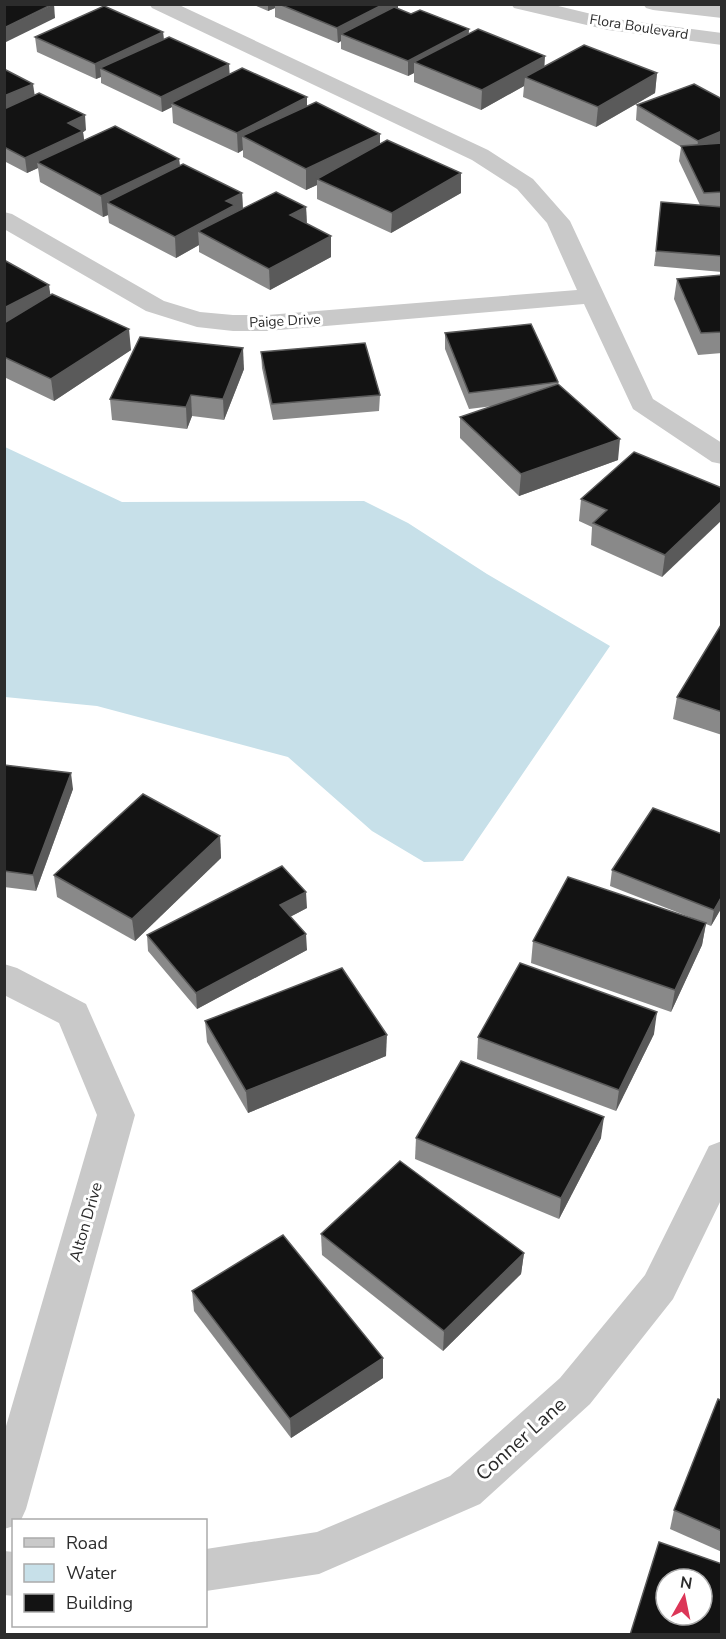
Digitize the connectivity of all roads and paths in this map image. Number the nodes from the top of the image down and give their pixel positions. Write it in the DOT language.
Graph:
graph roads {
  1 [pos="159,4"];
  2 [pos="521,4"];
  3 [pos="653,4"];
  4 [pos="722,12"];
  5 [pos="722,39"];
  6 [pos="4,219"];
  7 [pos="591,296"];
  8 [pos="722,456"];
  9 [pos="4,978"];
  10 [pos="722,1157"];
  11 [pos="4,1509"];
  12 [pos="207,1569"];
  1 -- 7 [label="street"];
  2 -- 5 [label="street, Flora Boulevard"];
  3 -- 4 [label="street, Flora Boulevard"];
  6 -- 7 [label="street, Paige Drive"];
  7 -- 8 [label="street"];
  9 -- 11 [label="street, Alton Drive"];
  10 -- 12 [label="street, Conner Lane"];
}
